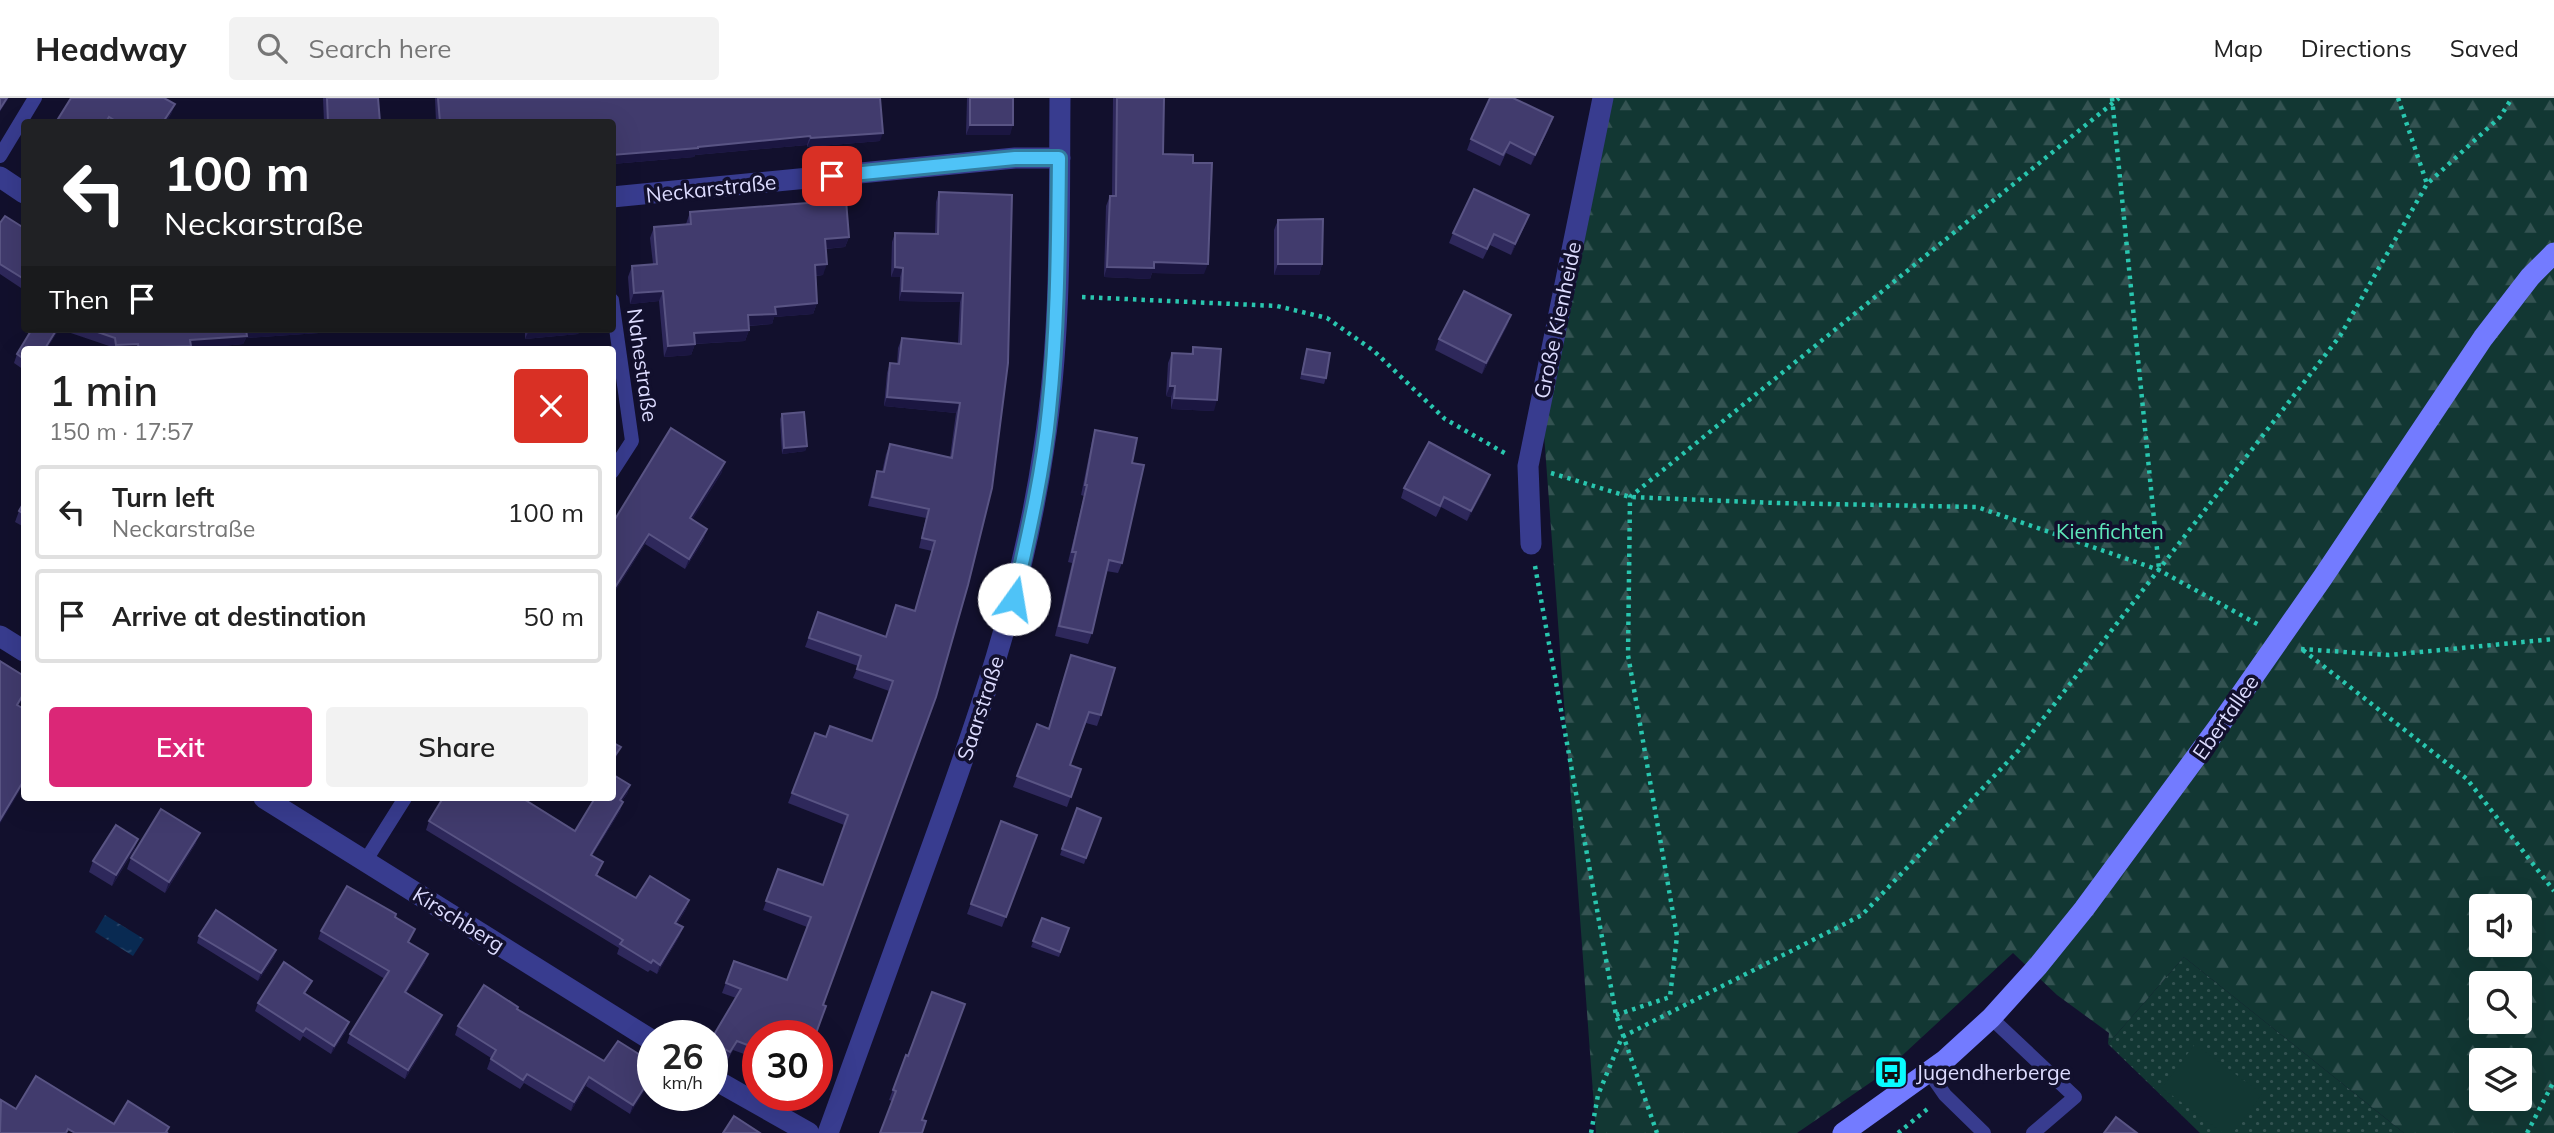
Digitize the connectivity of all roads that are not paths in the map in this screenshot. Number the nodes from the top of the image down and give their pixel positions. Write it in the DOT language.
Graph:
graph roads {
  1 [pos="35,98"];
  2 [pos="1060,98"];
  3 [pos="1603,98"];
  4 [pos="22,119"];
  5 [pos="21,121"];
  6 [pos="0,156"];
  7 [pos="1059,158"];
  8 [pos="0,177"];
  9 [pos="21,191"];
  10 [pos="616,197"];
  11 [pos="2554,253"];
  12 [pos="616,328"];
  13 [pos="616,466"];
  14 [pos="1531,544"];
  15 [pos="0,636"];
  16 [pos="21,649"];
  17 [pos="269,801"];
  18 [pos="403,801"];
  19 [pos="366,860"];
  20 [pos="1991,1018"];
  21 [pos="637,1031"];
  22 [pos="1930,1072"];
  23 [pos="728,1088"];
  24 [pos="809,1133"];
  25 [pos="828,1133"];
  26 [pos="1843,1133"];
  27 [pos="1984,1133"];
  28 [pos="2033,1133"];
  1 -- 4 [label="lane"];
  2 -- 7 [label="street, Saarstraße"];
  3 -- 14 [label="street, Große Kienheide"];
  5 -- 6 [label="lane"];
  7 -- 10 [label="street, Neckarstraße"];
  7 -- 25 [label="street, Saarstraße"];
  8 -- 9 [label="street"];
  11 -- 20 [label="street, Ebertallee"];
  12 -- 13 [label="lane, Nahestraße"];
  15 -- 16 [label="street"];
  17 -- 19 [label="street, Kirschberg"];
  18 -- 19 [label="lane"];
  19 -- 21 [label="street, Kirschberg"];
  20 -- 22 [label="street, Ebertallee"];
  20 -- 28 [label="lane"];
  22 -- 26 [label="street, Ebertallee"];
  22 -- 27 [label="lane"];
  23 -- 24 [label="street"];
}
